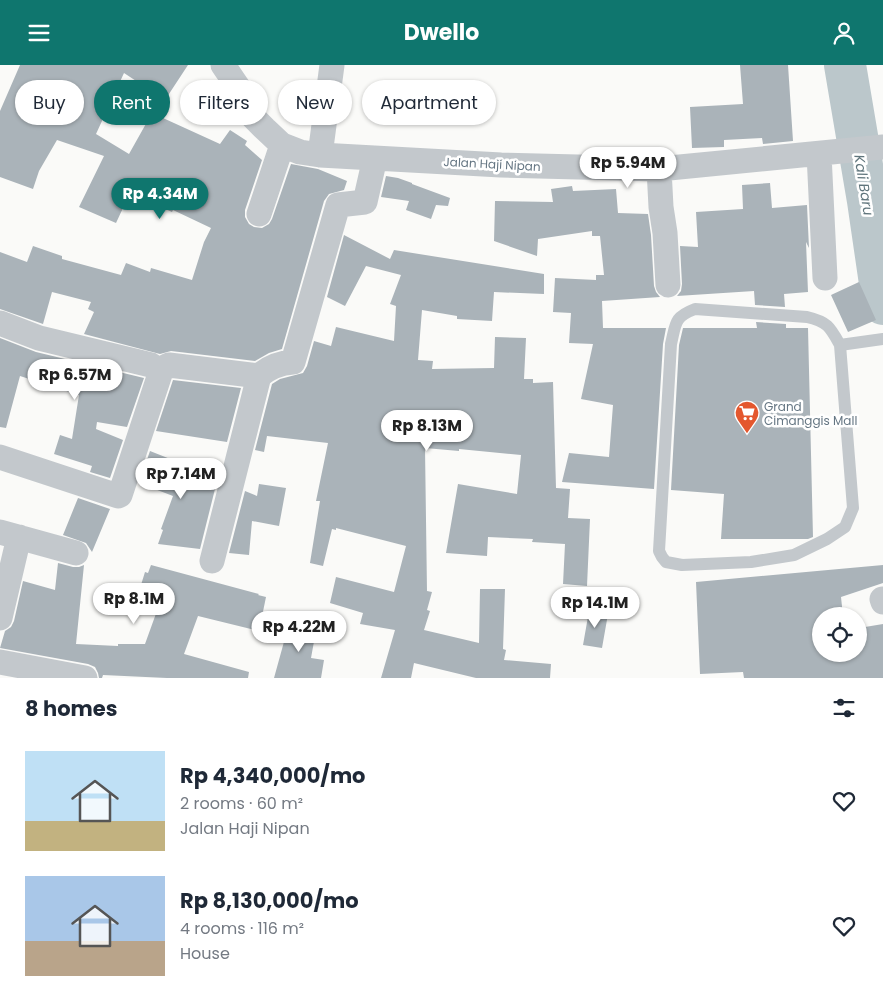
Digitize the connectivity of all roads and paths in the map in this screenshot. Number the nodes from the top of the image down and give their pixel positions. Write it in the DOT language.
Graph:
graph roads {
  1 [pos="223,65"];
  2 [pos="332,65"];
  3 [pos="282,145"];
  4 [pos="883,147"];
  5 [pos="826,153"];
  6 [pos="320,155"];
  7 [pos="375,158"];
  8 [pos="659,169"];
  9 [pos="259,214"];
  10 [pos="825,277"];
  11 [pos="668,285"];
  12 [pos="0,323"];
  13 [pos="883,339"];
  14 [pos="840,345"];
  15 [pos="159,370"];
  16 [pos="259,376"];
  17 [pos="0,457"];
  18 [pos="10,535"];
  19 [pos="76,553"];
  20 [pos="212,561"];
  21 [pos="0,618"];
  22 [pos="0,662"];
  23 [pos="85,678"];
  1 -- 3 [label="street, Jalan Haji Nipan"];
  2 -- 6 [label="street"];
  3 -- 6 [label="street, Jalan Haji Nipan"];
  3 -- 9 [label="street"];
  4 -- 5 [label="street, Jalan Haji Nipan"];
  5 -- 8 [label="street, Jalan Haji Nipan"];
  5 -- 10 [label="street"];
  6 -- 7 [label="street, Jalan Haji Nipan"];
  7 -- 8 [label="street, Jalan Haji Nipan"];
  7 -- 16 [label="street"];
  8 -- 11 [label="street"];
  12 -- 15 [label="street"];
  13 -- 14 [label="lane"];
  14 -- 14 [label="lane"];
  15 -- 16 [label="street"];
  15 -- 17 [label="street"];
  16 -- 20 [label="street"];
  18 -- 19 [label="street"];
  18 -- 21 [label="street"];
  22 -- 23 [label="street"];
}
